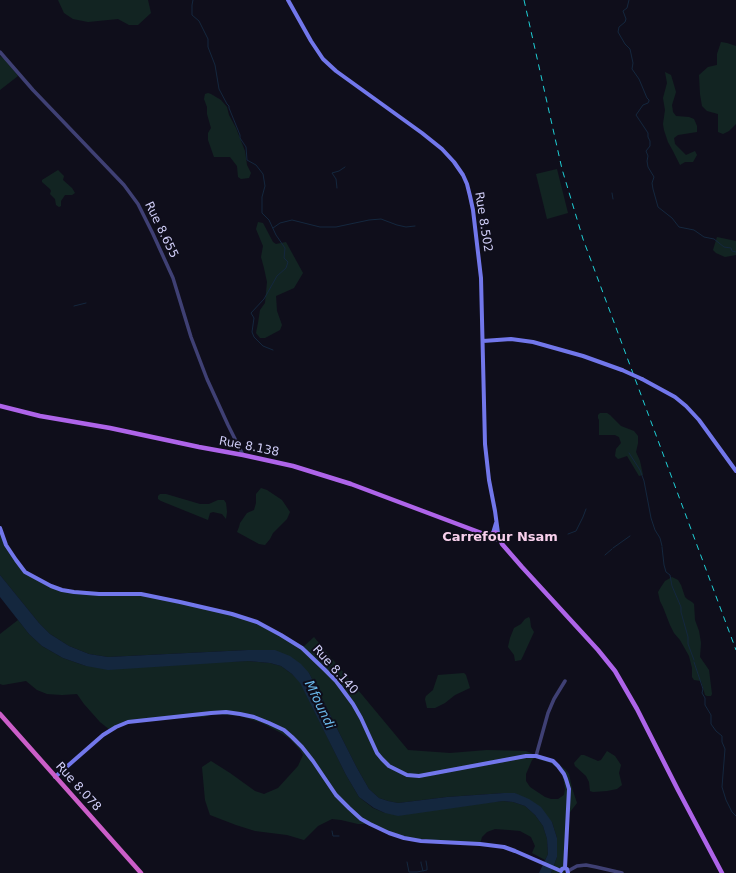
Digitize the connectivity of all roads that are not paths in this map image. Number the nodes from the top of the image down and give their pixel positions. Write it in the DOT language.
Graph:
graph roads {
  1 [pos="288,0"];
  2 [pos="0,52"];
  3 [pos="483,341"];
  4 [pos="0,406"];
  5 [pos="244,455"];
  6 [pos="736,471"];
  7 [pos="0,528"];
  8 [pos="495,535"];
  9 [pos="565,681"];
  10 [pos="0,714"];
  11 [pos="536,756"];
  12 [pos="55,777"];
  13 [pos="565,871"];
  14 [pos="141,873"];
  15 [pos="622,873"];
  16 [pos="722,873"];
  1 -- 3 [label="main road, Rue 8.502"];
  2 -- 5 [label="street, Rue 8.655"];
  3 -- 6 [label="main road, bridge"];
  3 -- 8 [label="main road, Rue 8.502"];
  4 -- 5 [label="main road, Rue 8.138"];
  5 -- 8 [label="main road, Rue 8.138"];
  7 -- 11 [label="main road, Rue 8.140"];
  8 -- 16 [label="main road"];
  9 -- 11 [label="street"];
  10 -- 12 [label="highway, Rue 8.078"];
  11 -- 13 [label="main road, Rue 8.140"];
  12 -- 13 [label="main road"];
  12 -- 14 [label="highway, Rue 8.078"];
  13 -- 15 [label="street"];
}
